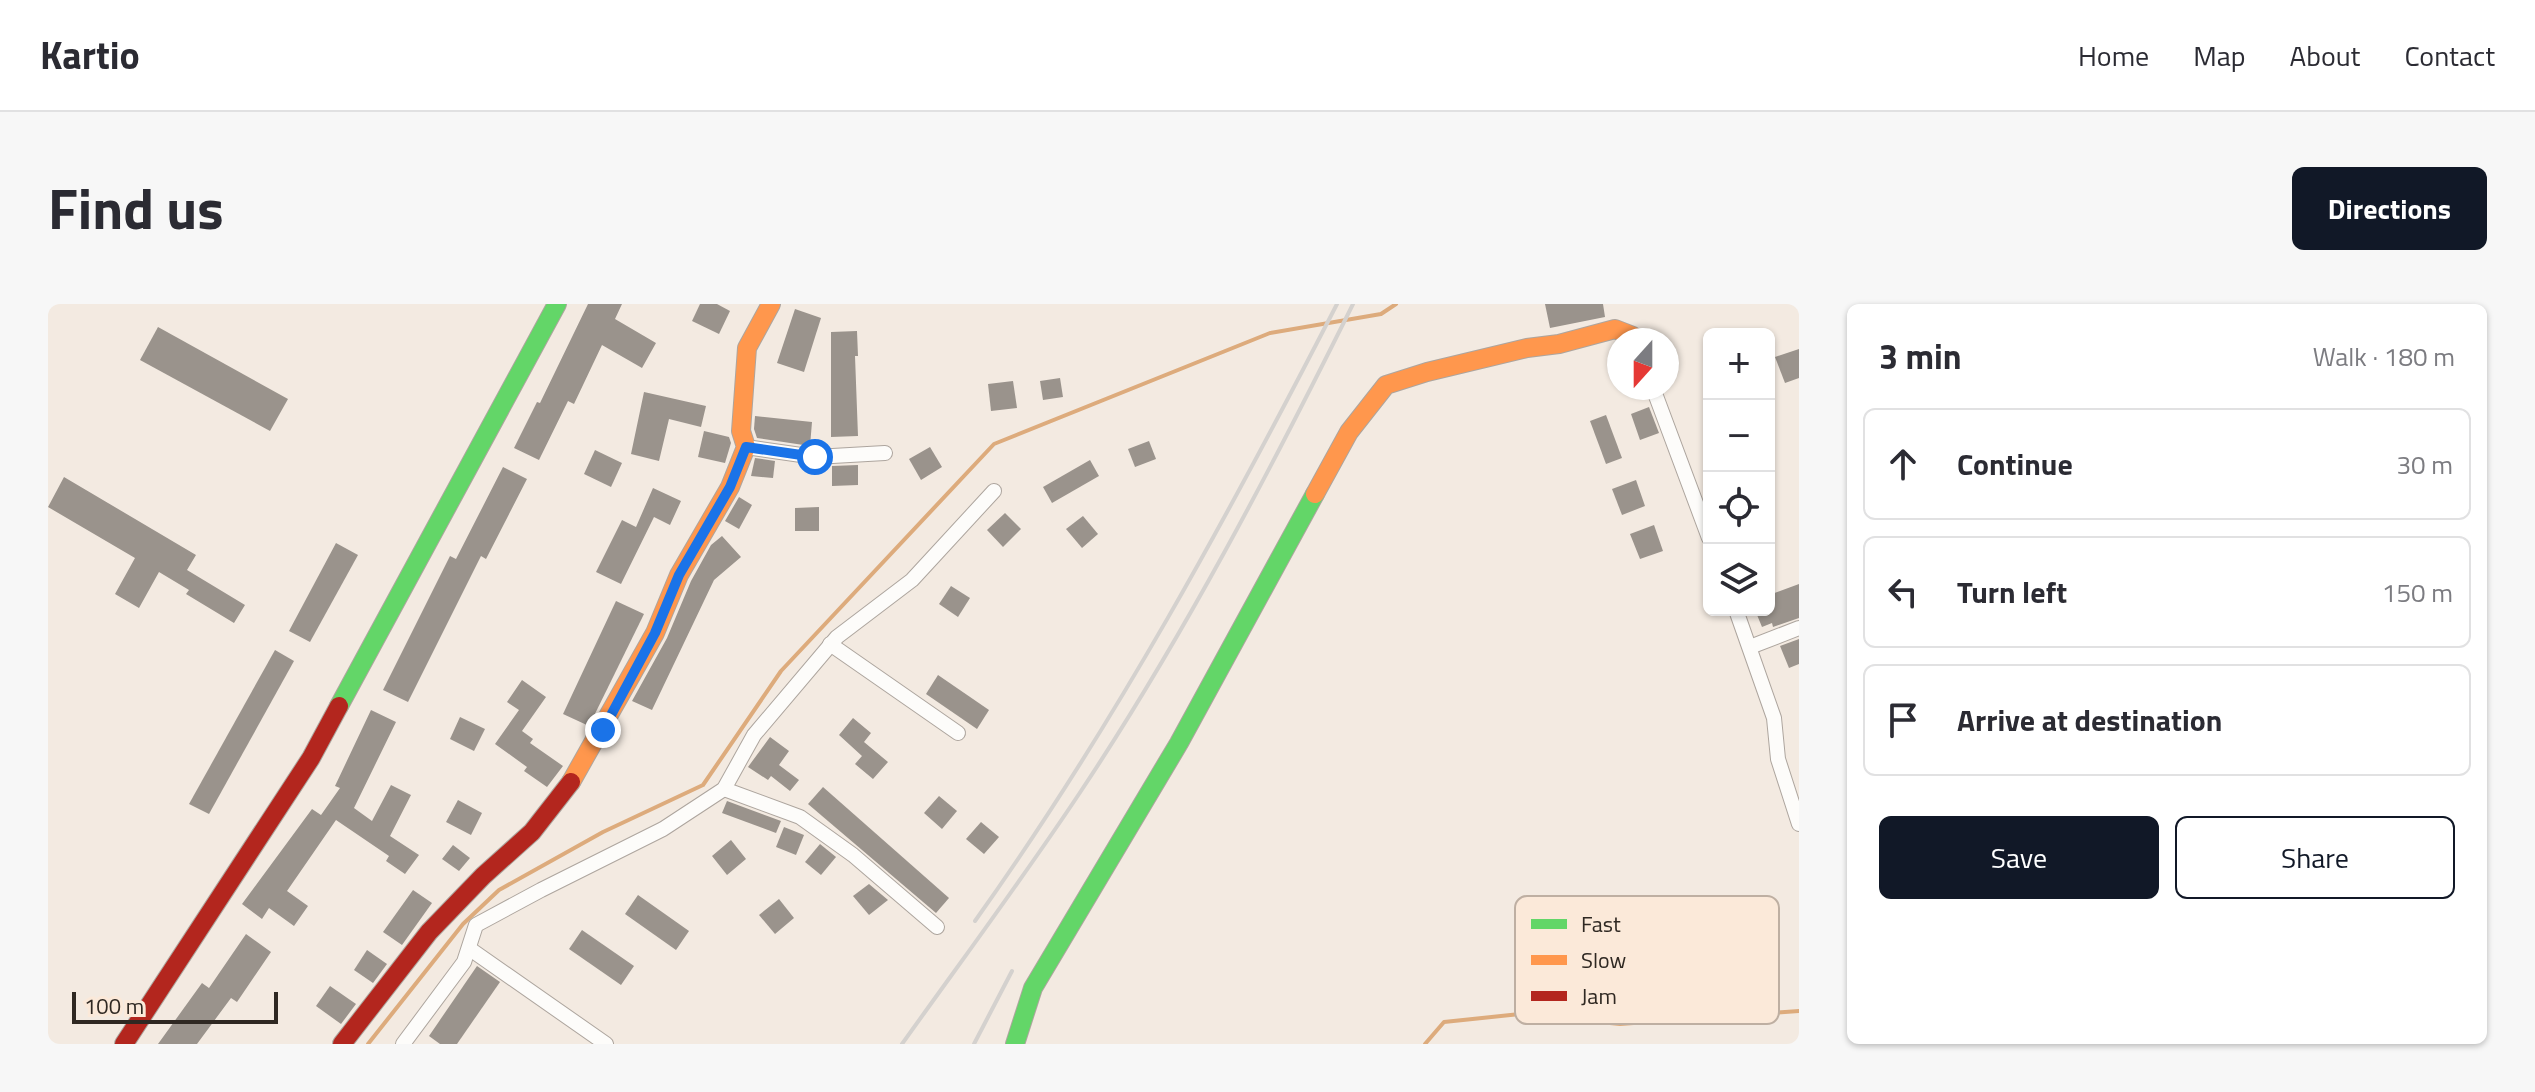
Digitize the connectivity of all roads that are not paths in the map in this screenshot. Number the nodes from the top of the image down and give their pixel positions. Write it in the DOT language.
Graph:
graph roads {
  1 [pos="557,304"];
  2 [pos="771,304"];
  3 [pos="1607,331"];
  4 [pos="1657,400"];
  5 [pos="746,447"];
  6 [pos="885,453"];
  7 [pos="994,491"];
  8 [pos="1703,522"];
  9 [pos="1738,616"];
  10 [pos="1799,628"];
  11 [pos="830,644"];
  12 [pos="1750,647"];
  13 [pos="958,733"];
  14 [pos="724,789"];
  15 [pos="1799,824"];
  16 [pos="937,927"];
  17 [pos="470,949"];
  18 [pos="124,1044"];
  19 [pos="342,1044"];
  20 [pos="403,1044"];
  21 [pos="606,1044"];
  22 [pos="1015,1044"];
  1 -- 18 [label="street"];
  2 -- 5 [label="street"];
  3 -- 22 [label="street"];
  4 -- 8 [label="street"];
  5 -- 6 [label="street"];
  5 -- 19 [label="street"];
  7 -- 11 [label="street"];
  9 -- 12 [label="street"];
  10 -- 12 [label="street"];
  11 -- 13 [label="street"];
  11 -- 14 [label="street"];
  12 -- 15 [label="street"];
  14 -- 16 [label="street"];
  14 -- 17 [label="street"];
  17 -- 20 [label="street"];
  17 -- 21 [label="street"];
}
